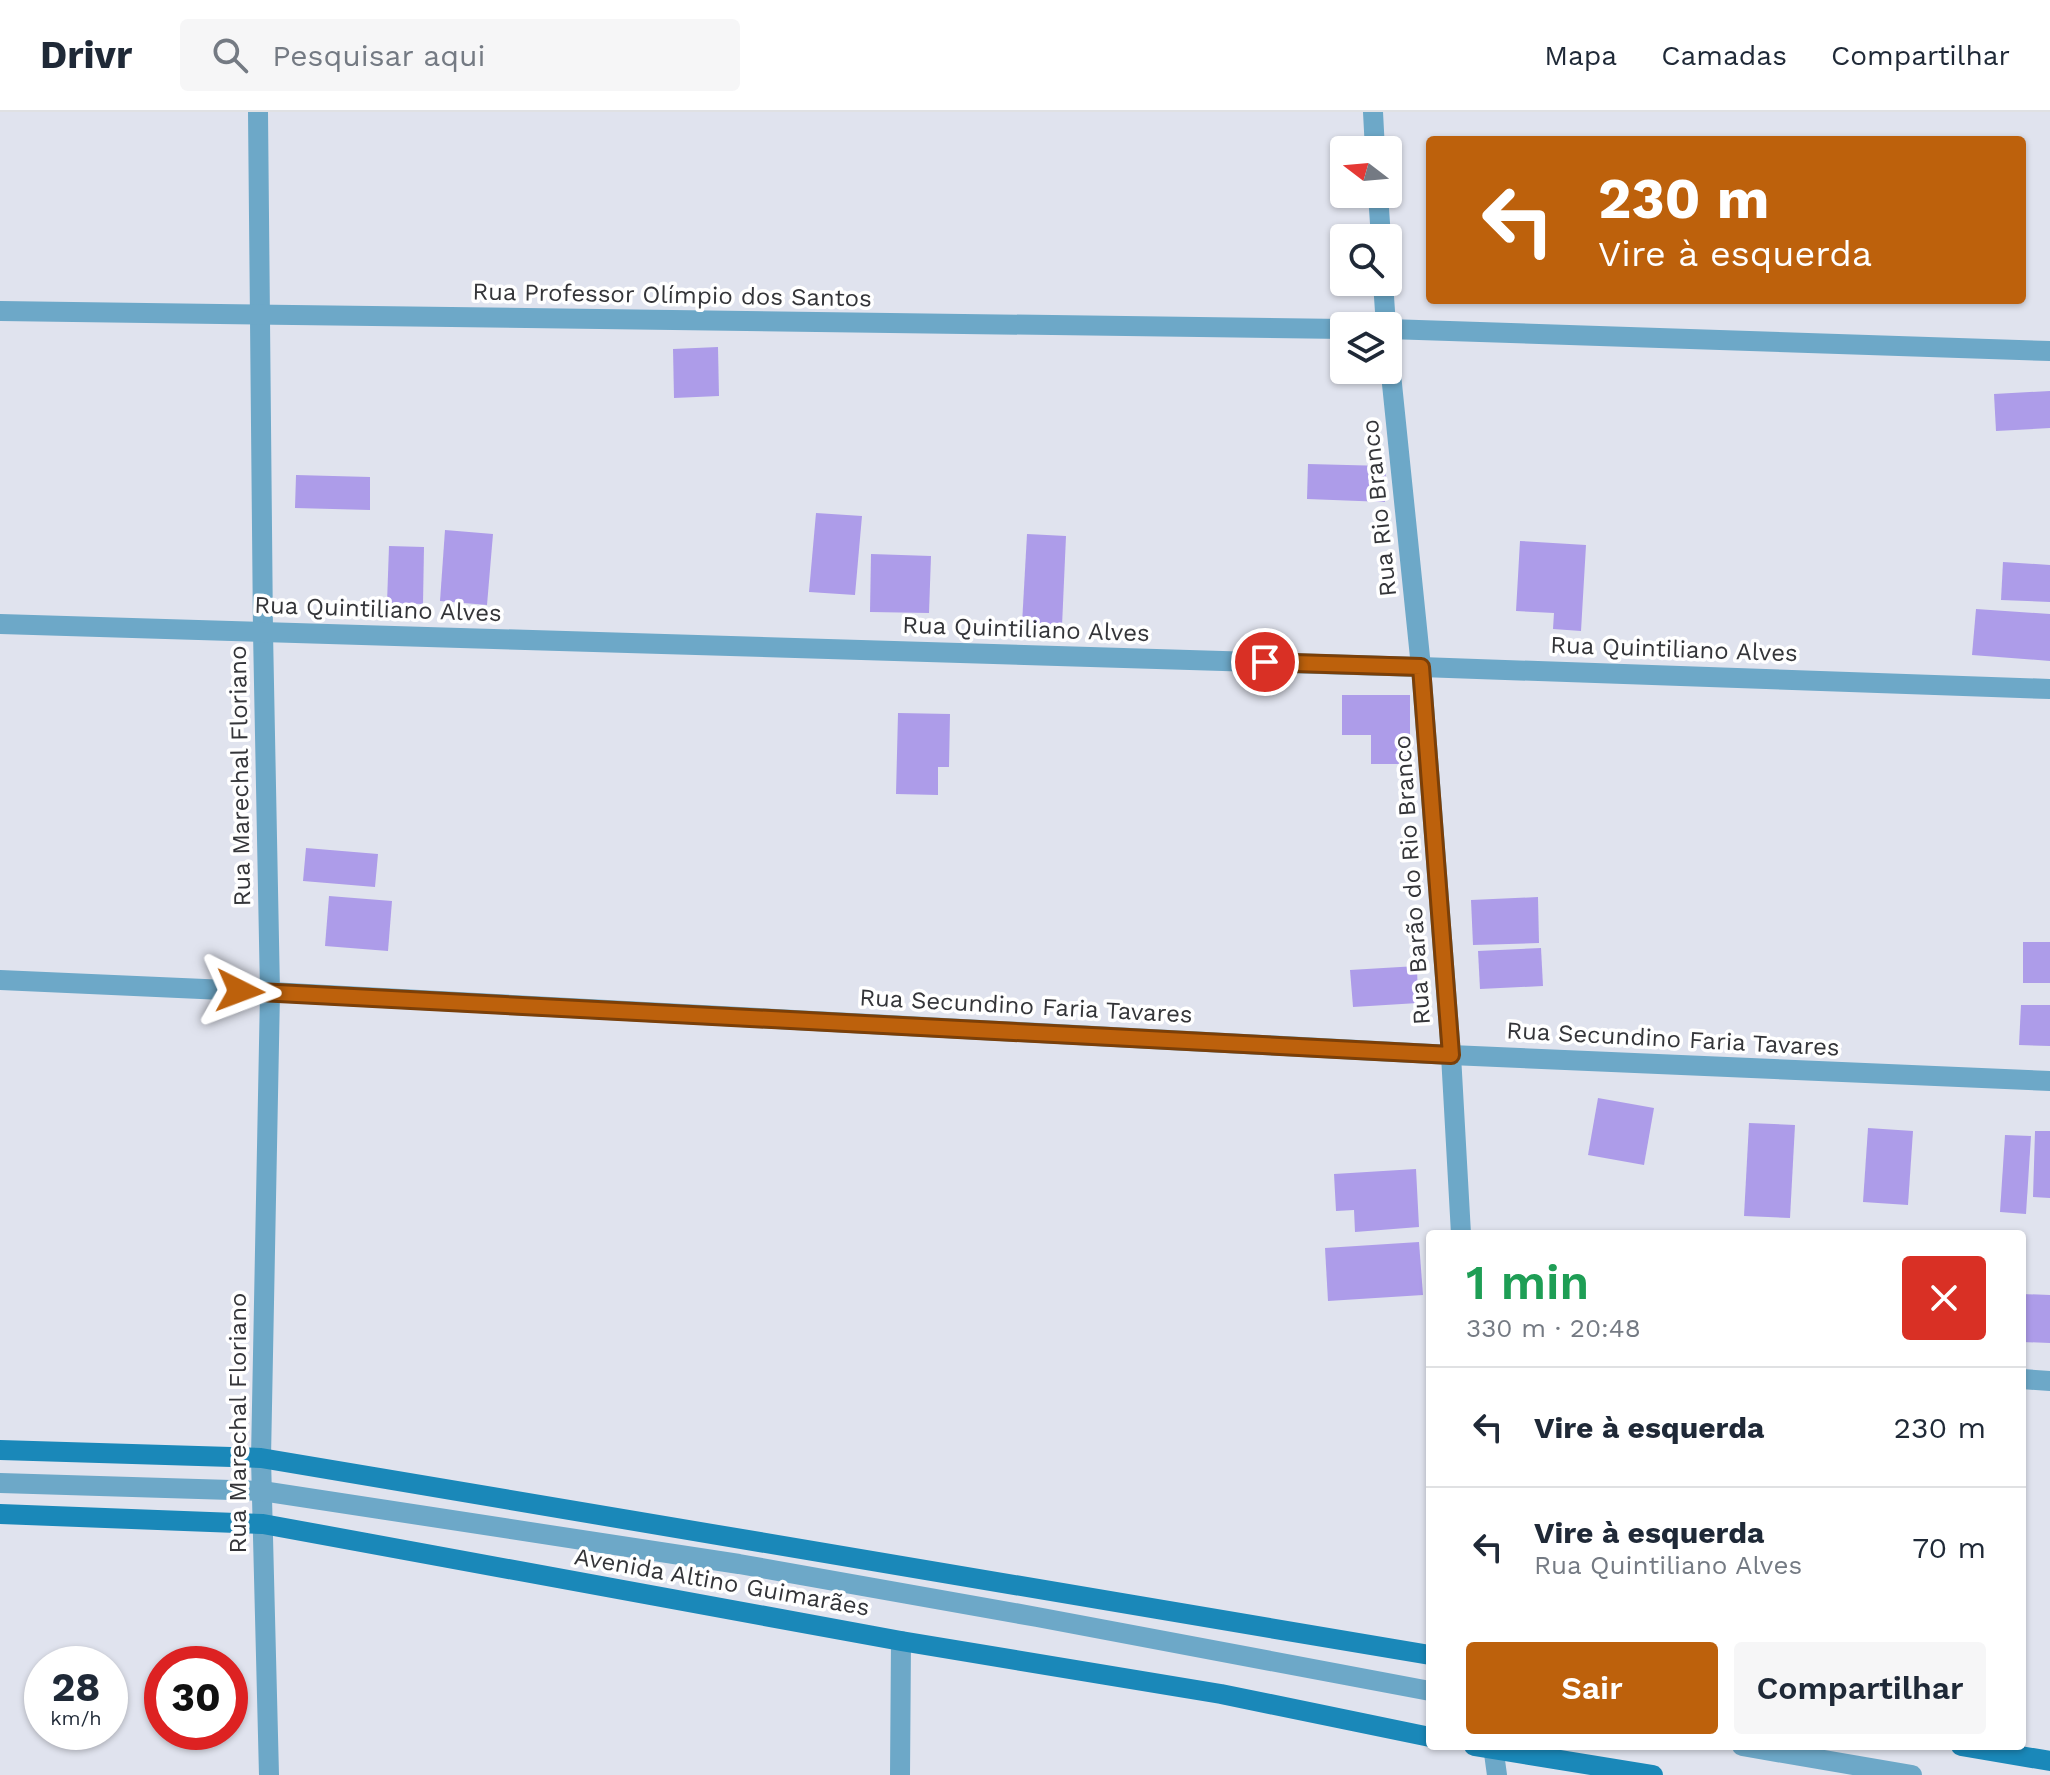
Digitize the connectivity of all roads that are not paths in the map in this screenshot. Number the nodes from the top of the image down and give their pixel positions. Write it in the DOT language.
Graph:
graph roads {
  1 [pos="258,112"];
  2 [pos="1373,112"];
  3 [pos="1374,136"];
  4 [pos="0,311"];
  5 [pos="261,316"];
  6 [pos="1330,329"];
  7 [pos="1402,329"];
  8 [pos="2050,351"];
  9 [pos="1392,384"];
  10 [pos="0,624"];
  11 [pos="263,632"];
  12 [pos="1421,667"];
  13 [pos="2050,689"];
  14 [pos="0,980"];
  15 [pos="270,992"];
  16 [pos="1451,1055"];
  17 [pos="2050,1081"];
  18 [pos="1461,1230"];
  19 [pos="2026,1379"];
  20 [pos="2050,1381"];
  21 [pos="0,1450"];
  22 [pos="261,1458"];
  23 [pos="0,1483"];
  24 [pos="262,1491"];
  25 [pos="0,1514"];
  26 [pos="263,1524"];
  27 [pos="901,1641"];
  28 [pos="1426,1654"];
  29 [pos="1426,1690"];
  30 [pos="1426,1736"];
  31 [pos="1488,1750"];
  32 [pos="1505,1750"];
  33 [pos="1765,1750"];
  34 [pos="1985,1750"];
  35 [pos="2050,1761"];
  36 [pos="269,1775"];
  37 [pos="900,1775"];
  38 [pos="1497,1775"];
  39 [pos="1653,1775"];
  40 [pos="1912,1775"];
  1 -- 5 [label="street, Rua Marechal Floriano"];
  2 -- 3 [label="street"];
  4 -- 5 [label="street, Rua Professor Olímpio dos Santos"];
  5 -- 6 [label="street, Rua Professor Olímpio dos Santos"];
  5 -- 11 [label="street, Rua Marechal Floriano"];
  7 -- 8 [label="street"];
  9 -- 12 [label="street, Rua Rio Branco"];
  10 -- 11 [label="street, Rua Quintiliano Alves"];
  11 -- 12 [label="street, Rua Quintiliano Alves"];
  11 -- 15 [label="street, Rua Marechal Floriano"];
  12 -- 13 [label="street, Rua Quintiliano Alves"];
  12 -- 16 [label="street, Rua Barão do Rio Branco"];
  14 -- 15 [label="street, Rua Secundino Faria Tavares"];
  15 -- 16 [label="street, Rua Secundino Faria Tavares"];
  15 -- 22 [label="street, Rua Marechal Floriano"];
  16 -- 17 [label="street, Rua Secundino Faria Tavares"];
  16 -- 18 [label="street, Rua Barão do Rio Branco"];
  19 -- 20 [label="street"];
  21 -- 22 [label="main road, Avenida Altino Guimarães"];
  22 -- 24 [label="street, Rua Marechal Floriano"];
  22 -- 28 [label="main road, Avenida Altino Guimarães"];
  23 -- 24 [label="street"];
  24 -- 26 [label="street, Rua Marechal Floriano"];
  24 -- 29 [label="street"];
  25 -- 26 [label="main road, Avenida Altino Guimarães"];
  26 -- 27 [label="main road, Avenida Altino Guimarães"];
  26 -- 36 [label="street, Rua Marechal Floriano"];
  27 -- 30 [label="main road, Avenida Altino Guimarães"];
  27 -- 37 [label="street"];
  31 -- 38 [label="street"];
  32 -- 39 [label="main road"];
  33 -- 40 [label="street"];
  34 -- 35 [label="main road"];
}
